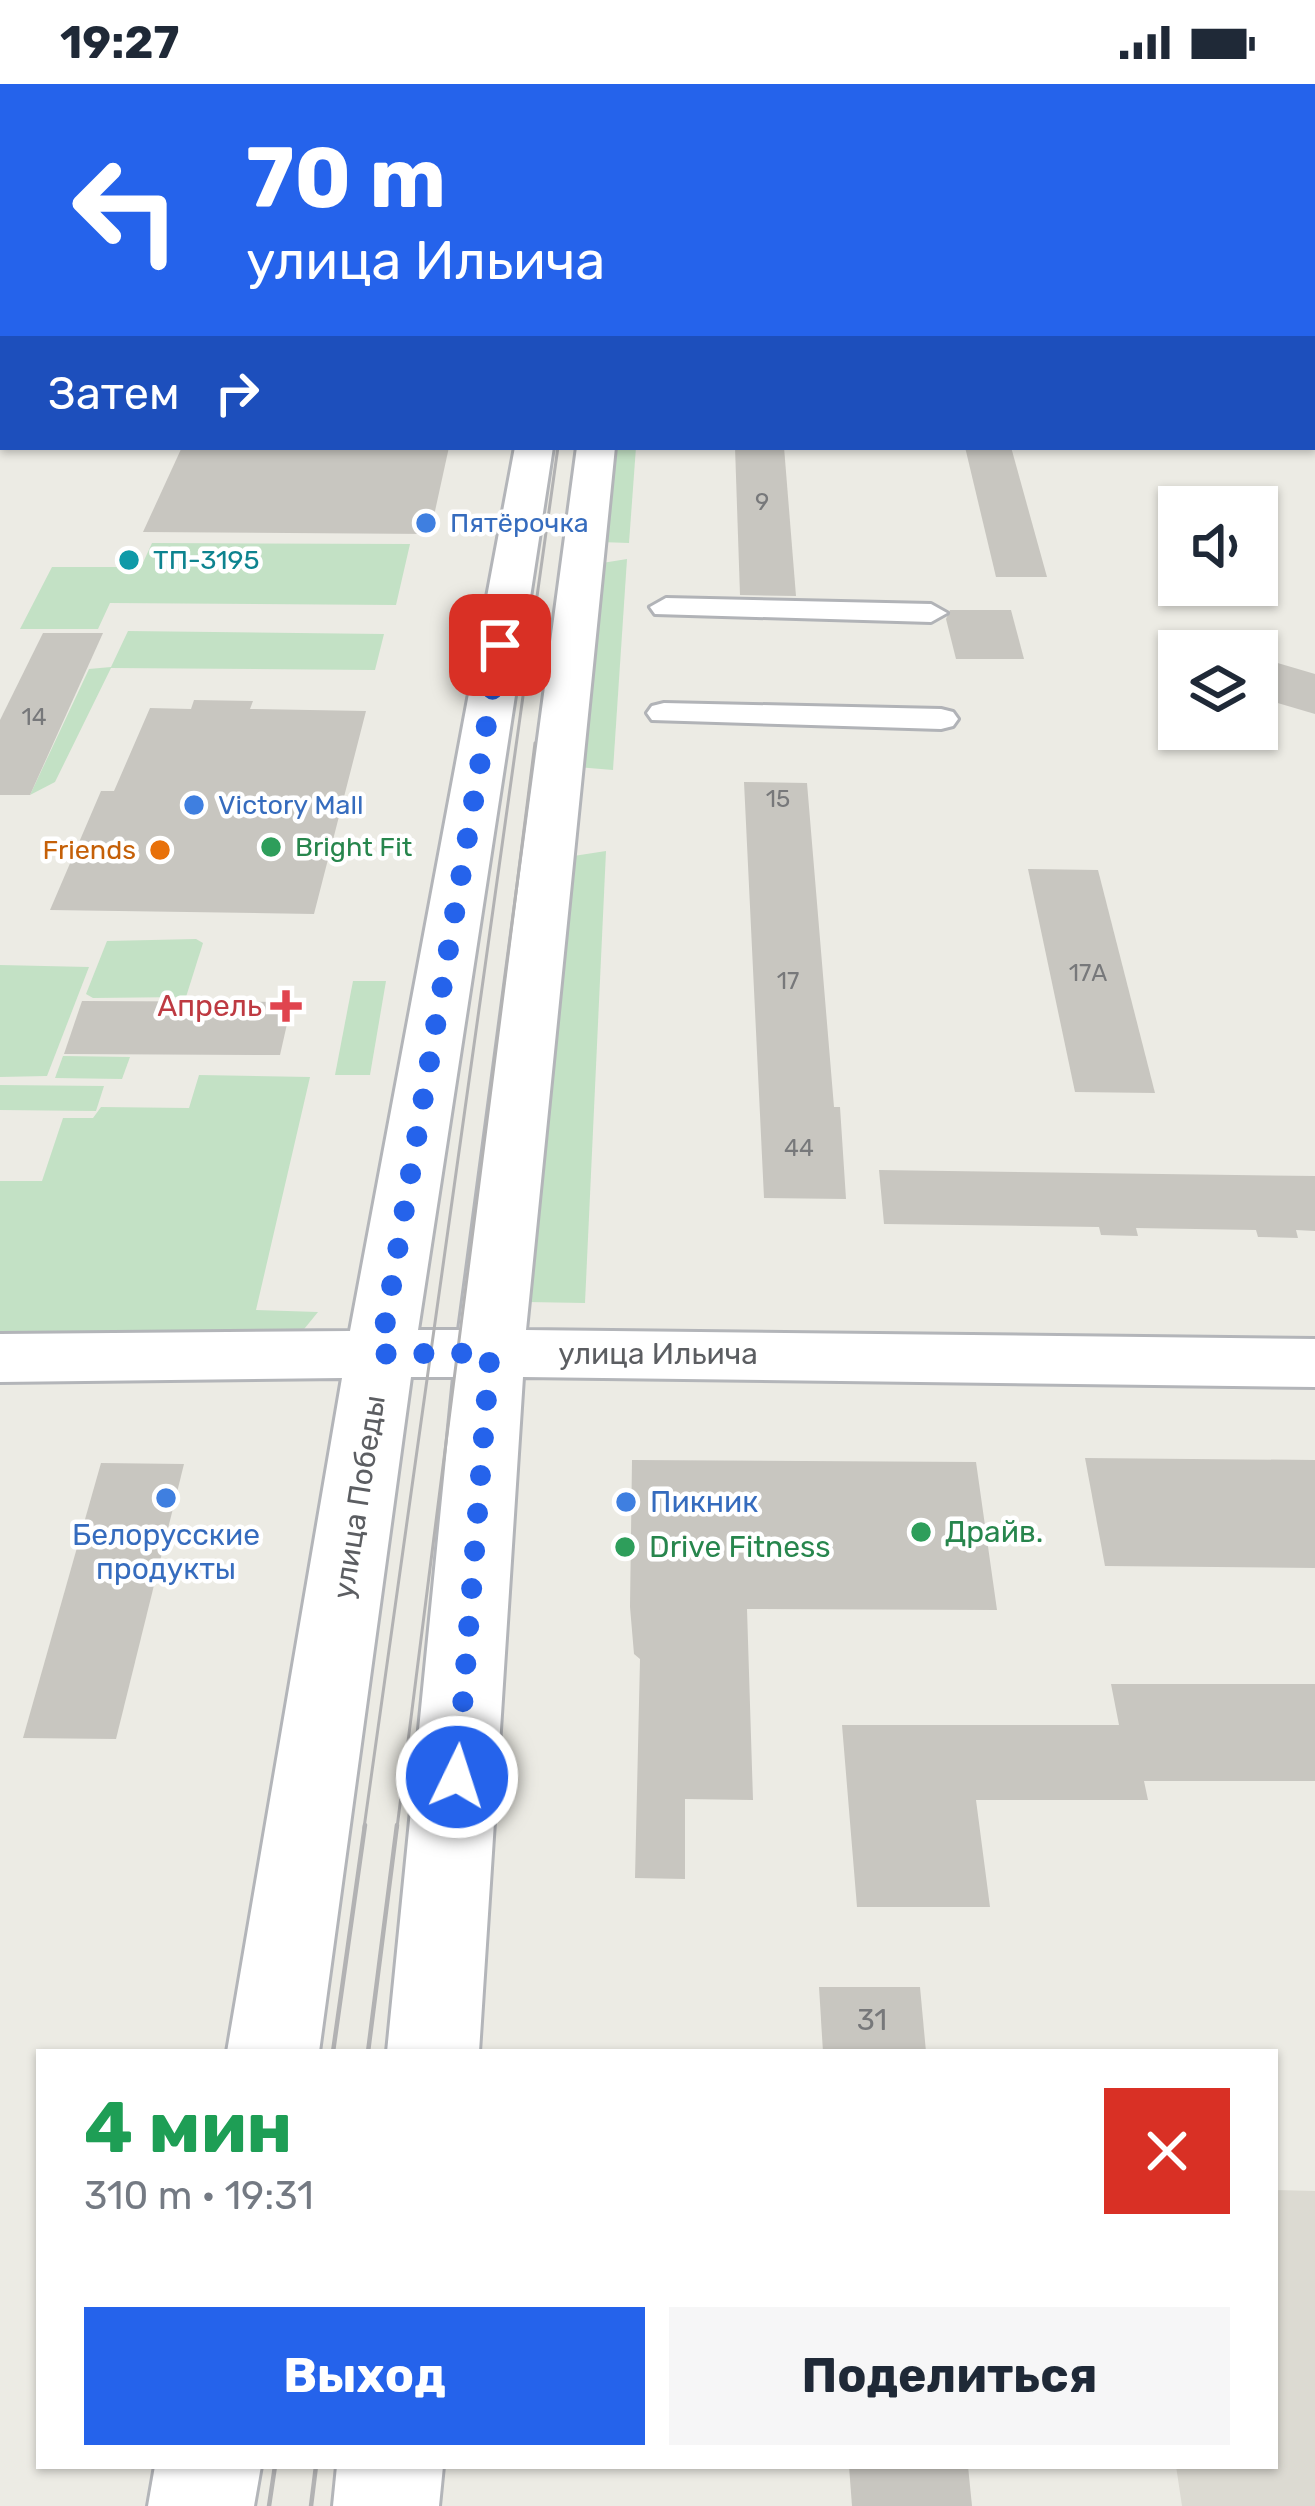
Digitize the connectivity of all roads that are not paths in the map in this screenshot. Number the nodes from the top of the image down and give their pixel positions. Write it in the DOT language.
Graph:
graph roads {
  1 [pos="533,450"];
  2 [pos="596,450"];
  3 [pos="666,607"];
  4 [pos="932,613"];
  5 [pos="664,713"];
  6 [pos="941,719"];
  7 [pos="490,1353"];
  8 [pos="380,1354"];
  9 [pos="0,1358"];
  10 [pos="1315,1364"];
  11 [pos="273,2049"];
  12 [pos="433,2049"];
  13 [pos="207,2469"];
  14 [pos="390,2469"];
  15 [pos="201,2506"];
  16 [pos="386,2506"];
  1 -- 8 [label="main road, улица Победы"];
  2 -- 7 [label="main road"];
  3 -- 4 [label="street"];
  5 -- 6 [label="street"];
  7 -- 8 [label="main road, улица Ильича"];
  7 -- 10 [label="main road, улица Ильича"];
  7 -- 12 [label="main road"];
  8 -- 9 [label="main road, улица Ильича"];
  8 -- 11 [label="main road, улица Победы"];
  13 -- 15 [label="main road"];
  14 -- 16 [label="main road"];
}
